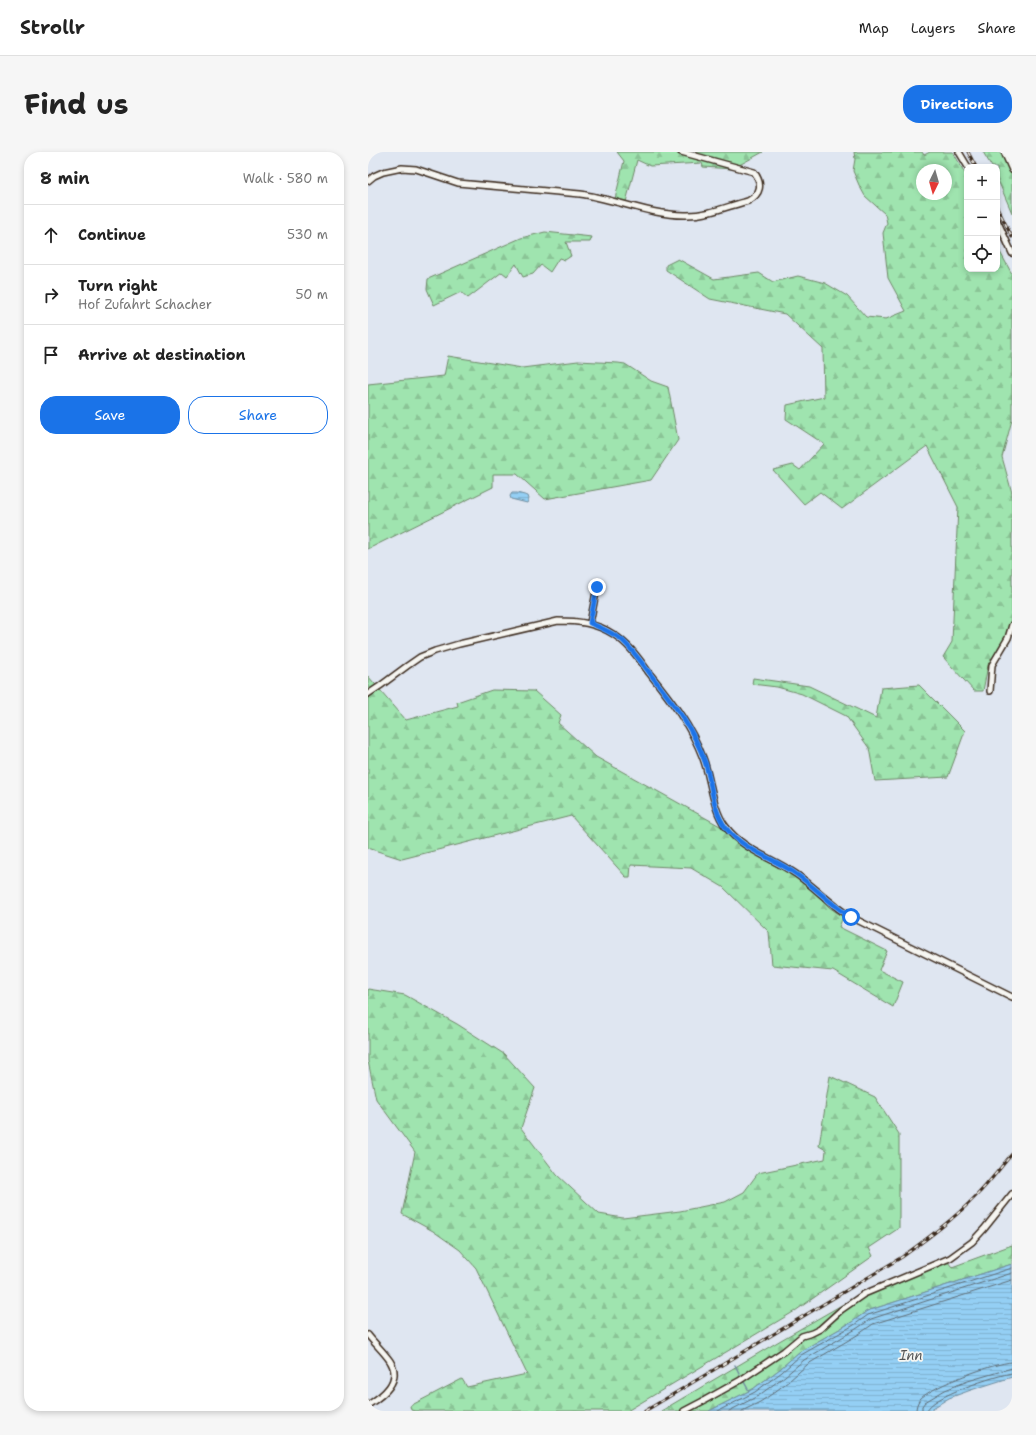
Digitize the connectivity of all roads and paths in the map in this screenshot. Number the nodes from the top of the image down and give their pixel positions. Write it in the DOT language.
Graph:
graph roads {
  1 [pos="682,152"];
  2 [pos="959,152"];
  3 [pos="1004,152"];
  4 [pos="966,164"];
  5 [pos="1012,170"];
  6 [pos="368,181"];
  7 [pos="1000,227"];
  8 [pos="1012,253"];
  9 [pos="597,587"];
  10 [pos="590,623"];
  11 [pos="1012,625"];
  12 [pos="990,691"];
  13 [pos="368,694"];
  14 [pos="1012,998"];
  15 [pos="1012,1194"];
  16 [pos="368,1335"];
  17 [pos="368,1405"];
  18 [pos="684,1411"];
  1 -- 6 [label="street"];
  2 -- 4 [label="street"];
  3 -- 5 [label="street"];
  7 -- 8 [label="street"];
  9 -- 10 [label="street"];
  10 -- 13 [label="street"];
  10 -- 14 [label="street"];
  11 -- 12 [label="street"];
  15 -- 18 [label="street"];
  16 -- 17 [label="street"];
}
